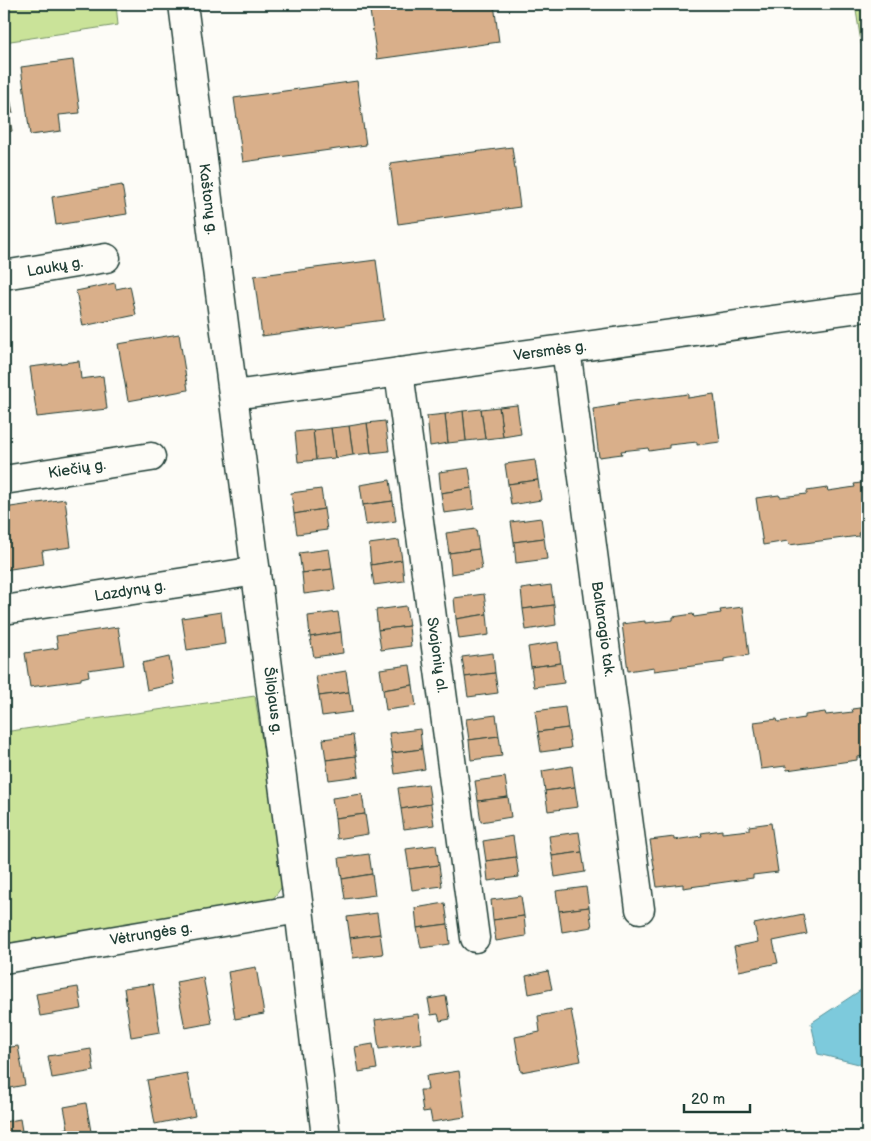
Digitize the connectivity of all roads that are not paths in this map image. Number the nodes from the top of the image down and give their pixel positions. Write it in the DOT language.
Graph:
graph roads {
  1 [pos="183,4"];
  2 [pos="106,258"];
  3 [pos="4,275"];
  4 [pos="867,307"];
  5 [pos="566,349"];
  6 [pos="399,372"];
  7 [pos="234,395"];
  8 [pos="151,457"];
  9 [pos="4,480"];
  10 [pos="256,571"];
  11 [pos="4,610"];
  12 [pos="299,909"];
  13 [pos="640,909"];
  14 [pos="475,938"];
  15 [pos="4,958"];
  16 [pos="326,1137"];
  1 -- 7 [label="street, Kaštonų g."];
  2 -- 3 [label="street, Laukų g."];
  4 -- 5 [label="street, Versmės g."];
  5 -- 6 [label="street, Versmės g."];
  5 -- 13 [label="street, Baltaragio tak."];
  6 -- 7 [label="street, Versmės g."];
  6 -- 14 [label="street, Svajonių al."];
  7 -- 10 [label="street, Šilojaus g."];
  8 -- 9 [label="street, Kiečių g."];
  10 -- 11 [label="street, Lazdynų g."];
  10 -- 12 [label="street, Šilojaus g."];
  12 -- 15 [label="street, Vėtrungės g."];
  12 -- 16 [label="street, Šilojaus g."];
}
